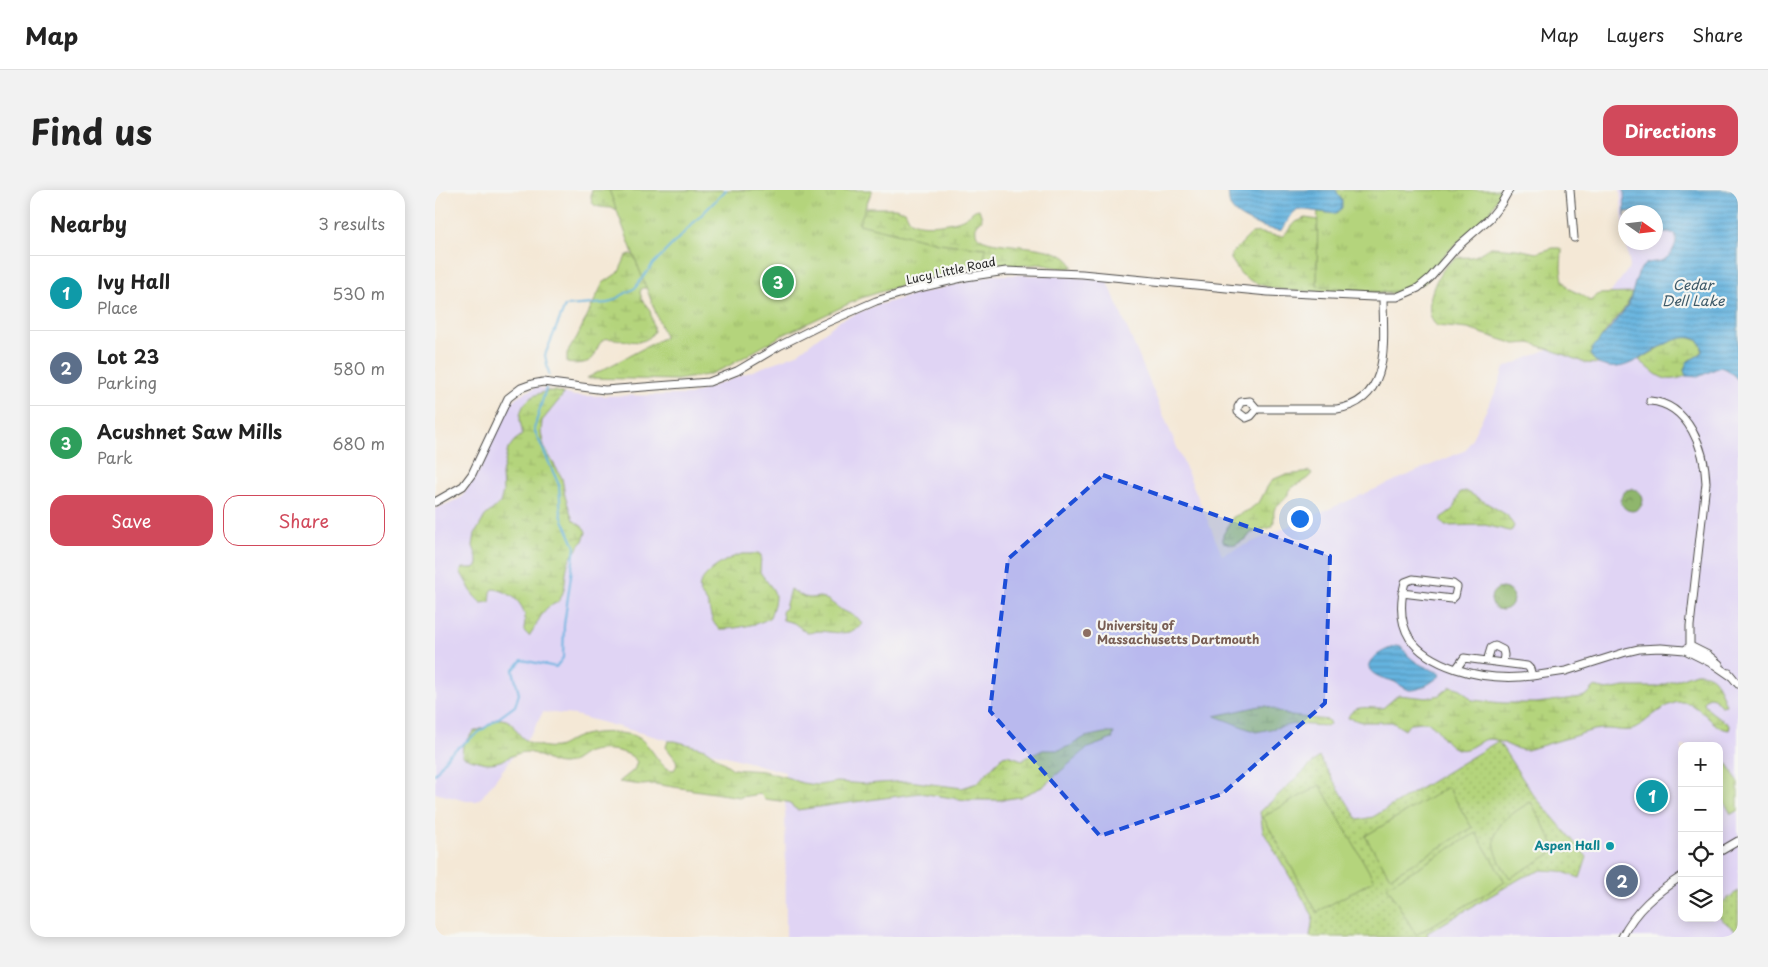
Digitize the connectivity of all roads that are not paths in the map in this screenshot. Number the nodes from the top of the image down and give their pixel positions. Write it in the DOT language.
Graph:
graph roads {
  1 [pos="1509,190"];
  2 [pos="1571,190"];
  3 [pos="1574,238"];
  4 [pos="1383,297"];
  5 [pos="1650,401"];
  6 [pos="1257,409"];
  7 [pos="435,502"];
  8 [pos="1402,593"];
  9 [pos="1688,648"];
  10 [pos="1487,661"];
  11 [pos="1503,663"];
  12 [pos="1456,669"];
  13 [pos="1532,676"];
  14 [pos="1738,684"];
  15 [pos="1738,841"];
  16 [pos="1723,850"];
  17 [pos="1681,877"];
  18 [pos="1622,937"];
  1 -- 4 [label="street, Lucy Little Road"];
  2 -- 3 [label="street"];
  4 -- 6 [label="street"];
  4 -- 7 [label="street, Lucy Little Road"];
  5 -- 9 [label="street"];
  8 -- 8 [label="street"];
  8 -- 12 [label="street"];
  9 -- 13 [label="street"];
  9 -- 14 [label="street"];
  10 -- 11 [label="street"];
  10 -- 11 [label="street"];
  10 -- 12 [label="street"];
  11 -- 13 [label="street"];
  12 -- 13 [label="street"];
  15 -- 16 [label="street"];
  17 -- 18 [label="street"];
}
